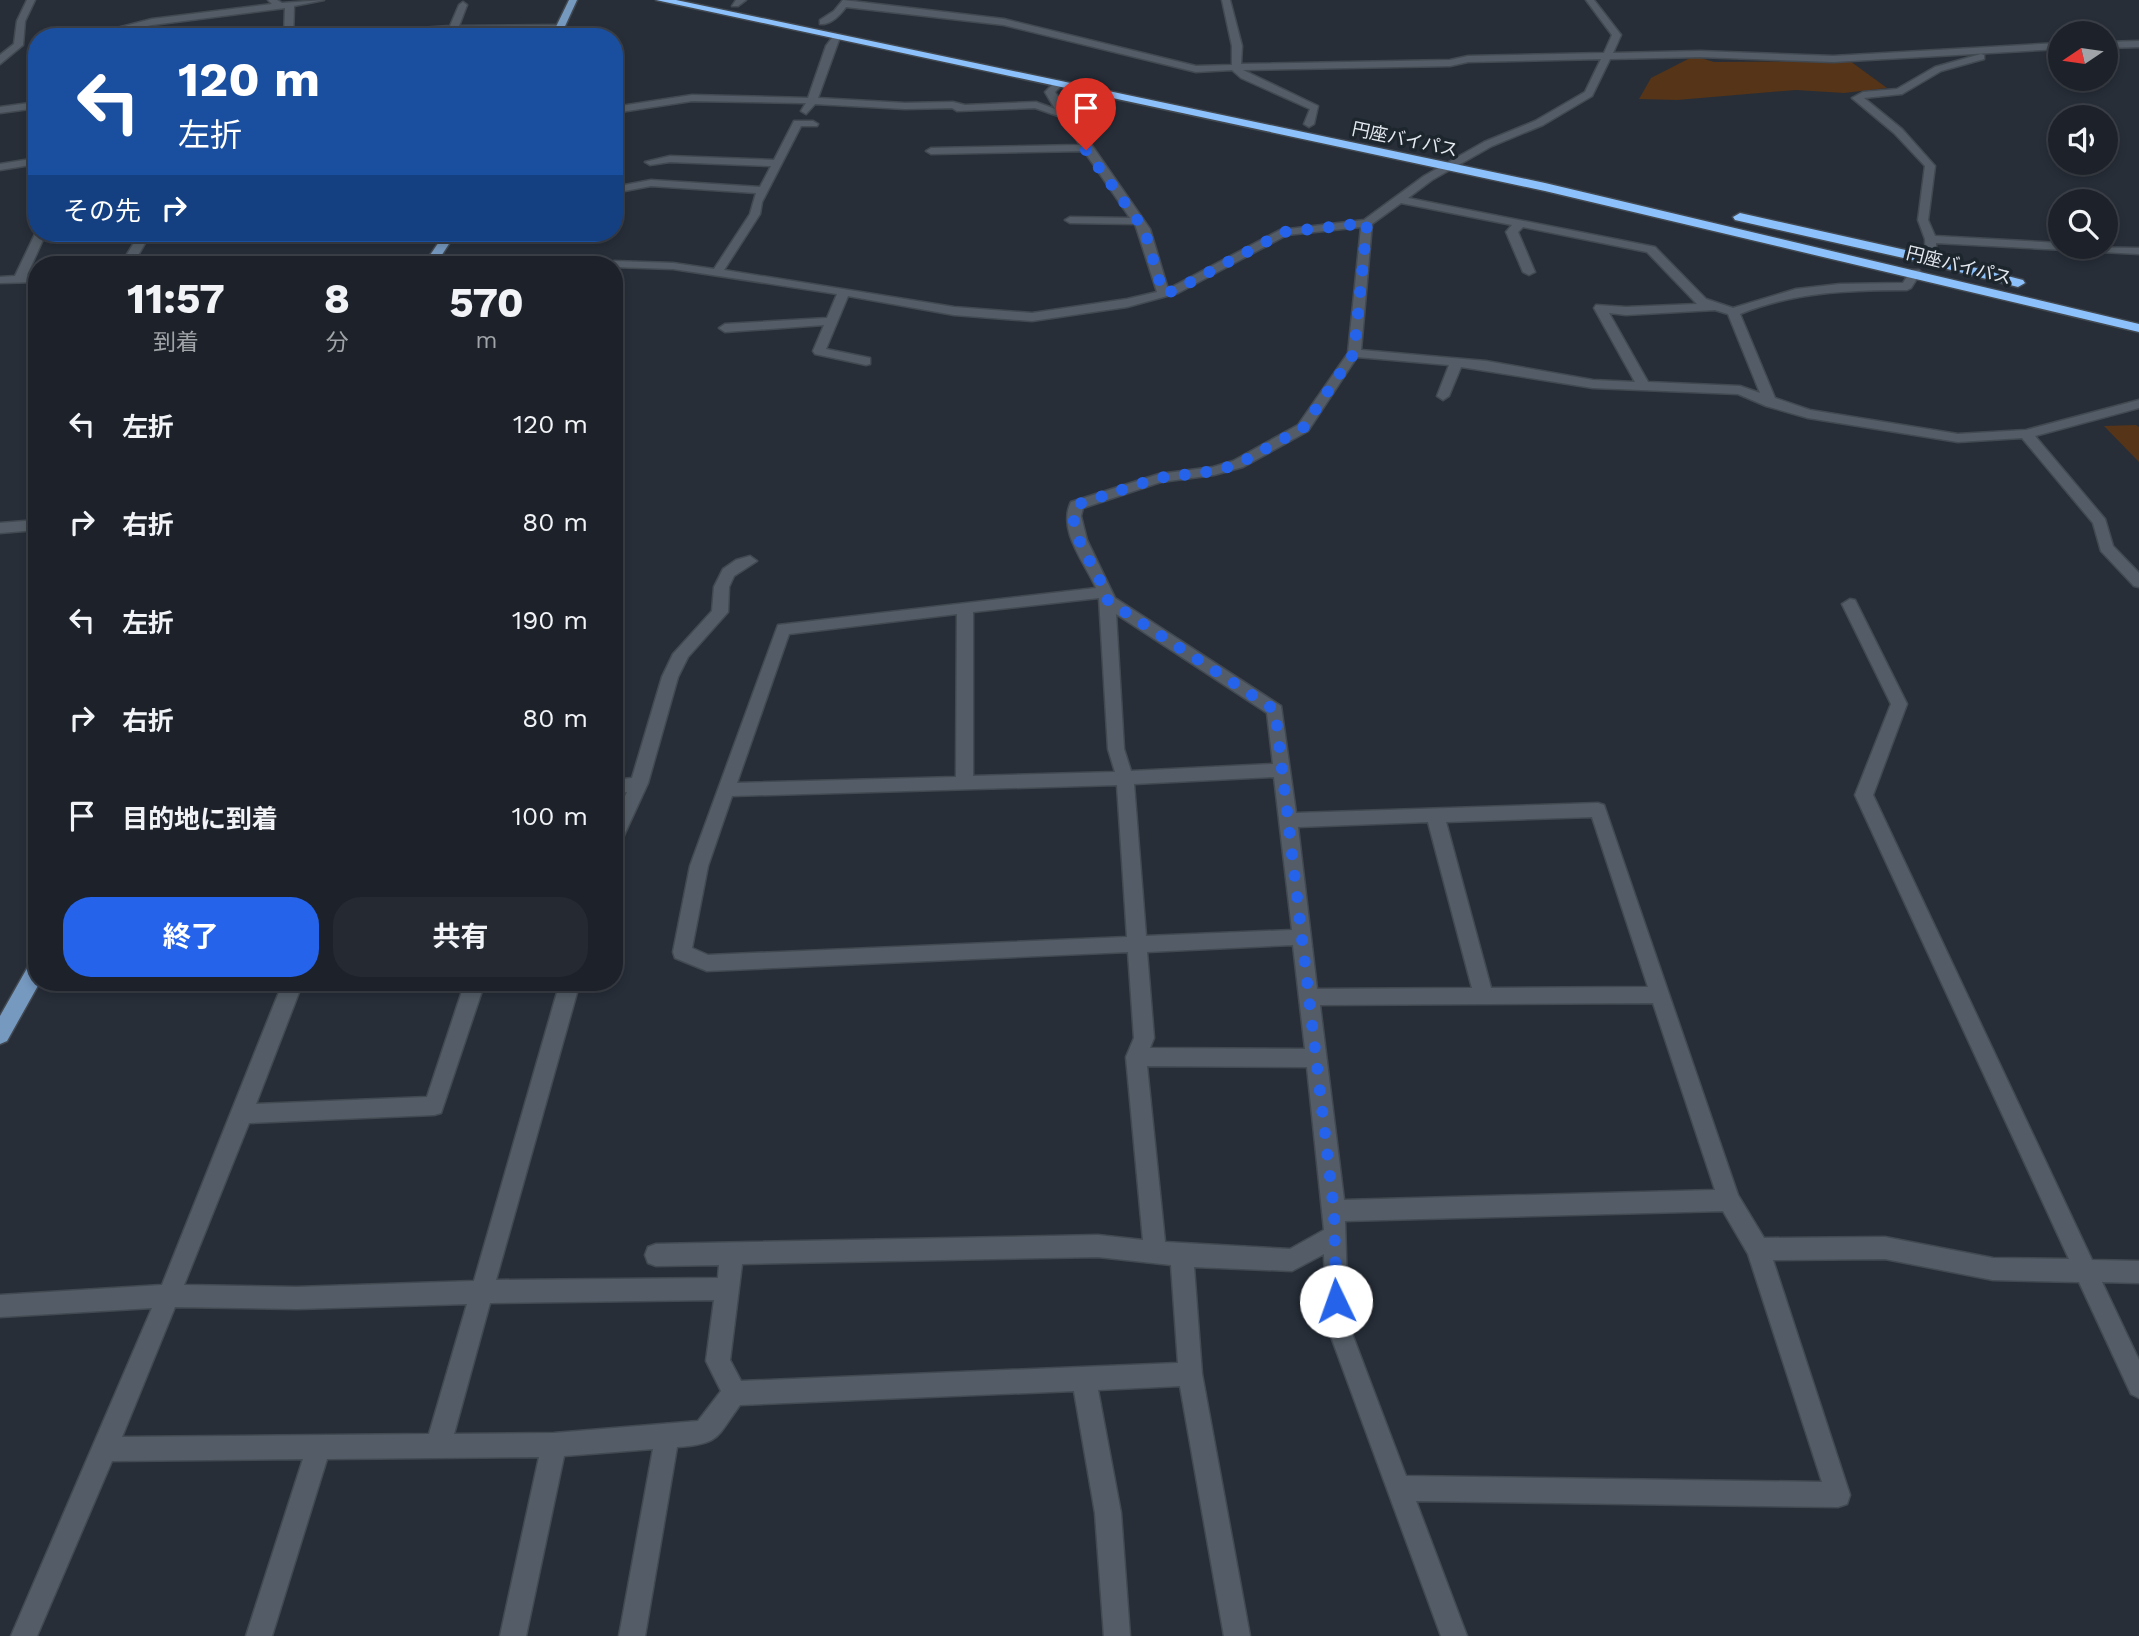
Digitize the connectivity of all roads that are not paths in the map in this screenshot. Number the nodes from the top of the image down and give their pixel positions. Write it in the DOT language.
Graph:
graph roads {
  1 [pos="31,0"];
  2 [pos="320,0"];
  3 [pos="573,0"];
  4 [pos="661,0"];
  5 [pos="718,0"];
  6 [pos="1226,0"];
  7 [pos="1590,0"];
  8 [pos="739,2"];
  9 [pos="846,2"];
  10 [pos="281,3"];
  11 [pos="463,5"];
  12 [pos="823,22"];
  13 [pos="126,28"];
  14 [pos="286,28"];
  15 [pos="454,28"];
  16 [pos="559,28"];
  17 [pos="835,37"];
  18 [pos="2139,44"];
  19 [pos="2118,45"];
  20 [pos="25,46"];
  21 [pos="2048,46"];
  22 [pos="13,48"];
  23 [pos="1977,49"];
  24 [pos="1607,56"];
  25 [pos="0,61"];
  26 [pos="1236,69"];
  27 [pos="1058,84"];
  28 [pos="812,102"];
  29 [pos="28,106"];
  30 [pos="953,108"];
  31 [pos="967,108"];
  32 [pos="623,109"];
  33 [pos="0,110"];
  34 [pos="1064,115"];
  35 [pos="798,123"];
  36 [pos="813,124"];
  37 [pos="1309,124"];
  38 [pos="1085,148"];
  39 [pos="931,151"];
  40 [pos="1469,157"];
  41 [pos="28,162"];
  42 [pos="650,162"];
  43 [pos="777,163"];
  44 [pos="0,167"];
  45 [pos="1451,167"];
  46 [pos="1576,180"];
  47 [pos="623,188"];
  48 [pos="763,190"];
  49 [pos="1399,199"];
  50 [pos="1723,213"];
  51 [pos="1070,220"];
  52 [pos="1138,221"];
  53 [pos="1521,222"];
  54 [pos="1367,223"];
  55 [pos="1931,239"];
  56 [pos="2139,251"];
  57 [pos="28,260"];
  58 [pos="1930,260"];
  59 [pos="623,264"];
  60 [pos="1529,272"];
  61 [pos="1915,272"];
  62 [pos="718,273"];
  63 [pos="20,278"];
  64 [pos="28,278"];
  65 [pos="0,279"];
  66 [pos="2034,288"];
  67 [pos="844,292"];
  68 [pos="1163,293"];
  69 [pos="2087,302"];
  70 [pos="1716,307"];
  71 [pos="741,312"];
  72 [pos="1733,312"];
  73 [pos="2139,316"];
  74 [pos="832,321"];
  75 [pos="725,327"];
  76 [pos="741,327"];
  77 [pos="2139,328"];
  78 [pos="1354,353"];
  79 [pos="866,360"];
  80 [pos="1456,364"];
  81 [pos="1645,388"];
  82 [pos="1443,396"];
  83 [pos="1771,403"];
  84 [pos="2139,404"];
  85 [pos="2026,434"];
  86 [pos="28,526"];
  87 [pos="0,528"];
  88 [pos="750,561"];
  89 [pos="2139,582"];
  90 [pos="1107,597"];
  91 [pos="1850,604"];
  92 [pos="965,608"];
  93 [pos="1282,769"];
  94 [pos="1125,778"];
  95 [pos="639,783"];
  96 [pos="964,783"];
  97 [pos="623,786"];
  98 [pos="725,790"];
  99 [pos="1435,815"];
  100 [pos="623,819"];
  101 [pos="1288,820"];
  102 [pos="1301,937"];
  103 [pos="1137,943"];
  104 [pos="28,984"];
  105 [pos="290,991"];
  106 [pos="472,991"];
  107 [pos="567,991"];
  108 [pos="1660,995"];
  109 [pos="1484,996"];
  110 [pos="1308,997"];
  111 [pos="0,1035"];
  112 [pos="1136,1057"];
  113 [pos="1315,1058"];
  114 [pos="243,1114"];
  115 [pos="1730,1200"];
  116 [pos="1334,1211"];
  117 [pos="1333,1237"];
  118 [pos="1758,1250"];
  119 [pos="1155,1253"];
  120 [pos="732,1254"];
  121 [pos="656,1255"];
  122 [pos="1182,1255"];
  123 [pos="2084,1271"];
  124 [pos="2139,1272"];
  125 [pos="727,1289"];
  126 [pos="481,1292"];
  127 [pos="168,1296"];
  128 [pos="0,1306"];
  129 [pos="1190,1374"];
  130 [pos="1084,1378"];
  131 [pos="2139,1386"];
  132 [pos="734,1393"];
  133 [pos="667,1436"];
  134 [pos="554,1445"];
  135 [pos="438,1446"];
  136 [pos="319,1447"];
  137 [pos="105,1449"];
  138 [pos="1399,1488"];
  139 [pos="24,1636"];
  140 [pos="259,1636"];
  141 [pos="513,1636"];
  142 [pos="632,1636"];
  143 [pos="1117,1636"];
  144 [pos="1237,1636"];
  145 [pos="1454,1636"];
  1 -- 22 [label="street"];
  2 -- 10 [label="street"];
  3 -- 16 [label="main road"];
  4 -- 17 [label="highway, 円座バイパス"];
  5 -- 8 [label="highway, 円座バイパス"];
  6 -- 26 [label="street"];
  7 -- 24 [label="street"];
  8 -- 12 [label="highway, 円座バイパス"];
  9 -- 12 [label="street"];
  9 -- 26 [label="street"];
  10 -- 13 [label="street"];
  10 -- 14 [label="street"];
  11 -- 15 [label="street"];
  12 -- 37 [label="highway, 円座バイパス"];
  17 -- 27 [label="highway, 円座バイパス"];
  17 -- 28 [label="street"];
  18 -- 19 [label="street"];
  20 -- 22 [label="street"];
  21 -- 23 [label="street"];
  22 -- 25 [label="street"];
  23 -- 24 [label="street"];
  23 -- 55 [label="street"];
  24 -- 26 [label="street"];
  24 -- 40 [label="street"];
  26 -- 37 [label="street"];
  27 -- 34 [label="street"];
  27 -- 45 [label="highway, 円座バイパス"];
  28 -- 31 [label="street"];
  28 -- 32 [label="street"];
  28 -- 35 [label="street"];
  29 -- 33 [label="street"];
  30 -- 31 [label="street"];
  31 -- 34 [label="street"];
  34 -- 38 [label="street"];
  35 -- 36 [label="street"];
  35 -- 43 [label="street"];
  37 -- 40 [label="highway, 円座バイパス"];
  38 -- 39 [label="street"];
  38 -- 52 [label="street"];
  40 -- 45 [label="street"];
  40 -- 46 [label="highway, 円座バイパス"];
  41 -- 44 [label="street"];
  42 -- 43 [label="street"];
  43 -- 48 [label="street"];
  45 -- 49 [label="street"];
  45 -- 61 [label="highway, 円座バイパス"];
  47 -- 48 [label="street"];
  48 -- 62 [label="street"];
  49 -- 53 [label="street"];
  49 -- 54 [label="street"];
  50 -- 58 [label="highway, 円座バイパス"];
  51 -- 52 [label="street"];
  52 -- 68 [label="street"];
  53 -- 60 [label="street"];
  53 -- 70 [label="street"];
  54 -- 68 [label="street"];
  54 -- 78 [label="street"];
  55 -- 56 [label="street"];
  55 -- 58 [label="street"];
  57 -- 63 [label="street"];
  58 -- 66 [label="highway, 円座バイパス"];
  59 -- 62 [label="street"];
  61 -- 72 [label="street"];
  61 -- 77 [label="highway, 円座バイパス"];
  62 -- 67 [label="street"];
  63 -- 64 [label="street"];
  63 -- 65 [label="street"];
  67 -- 68 [label="street"];
  67 -- 74 [label="street"];
  69 -- 73 [label="highway"];
  70 -- 72 [label="street"];
  70 -- 81 [label="street"];
  71 -- 76 [label="street"];
  72 -- 83 [label="street"];
  74 -- 76 [label="street"];
  74 -- 79 [label="street"];
  75 -- 76 [label="street"];
  78 -- 80 [label="street"];
  78 -- 90 [label="street"];
  80 -- 81 [label="street"];
  80 -- 82 [label="street"];
  81 -- 83 [label="street"];
  83 -- 85 [label="street"];
  84 -- 85 [label="street"];
  85 -- 89 [label="street"];
  86 -- 87 [label="street"];
  88 -- 95 [label="street"];
  90 -- 92 [label="street"];
  90 -- 93 [label="street"];
  90 -- 94 [label="street"];
  91 -- 123 [label="street"];
  92 -- 96 [label="street"];
  92 -- 98 [label="street"];
  93 -- 94 [label="street"];
  93 -- 101 [label="street"];
  94 -- 96 [label="street"];
  94 -- 103 [label="street"];
  95 -- 97 [label="street"];
  95 -- 100 [label="street"];
  96 -- 98 [label="street"];
  98 -- 103 [label="street"];
  99 -- 101 [label="street"];
  99 -- 108 [label="street"];
  99 -- 109 [label="street"];
  101 -- 102 [label="street"];
  102 -- 103 [label="street"];
  102 -- 110 [label="street"];
  103 -- 112 [label="street"];
  104 -- 111 [label="main road"];
  105 -- 114 [label="street"];
  106 -- 114 [label="street"];
  107 -- 126 [label="street"];
  108 -- 109 [label="street"];
  108 -- 115 [label="street"];
  109 -- 110 [label="street"];
  110 -- 113 [label="street"];
  112 -- 113 [label="street"];
  112 -- 119 [label="street"];
  113 -- 116 [label="street"];
  114 -- 127 [label="street"];
  115 -- 116 [label="street"];
  115 -- 118 [label="street"];
  116 -- 117 [label="street"];
  117 -- 122 [label="street"];
  117 -- 138 [label="street"];
  118 -- 123 [label="street"];
  118 -- 138 [label="street"];
  119 -- 120 [label="street"];
  119 -- 122 [label="street"];
  120 -- 121 [label="street"];
  120 -- 125 [label="street"];
  122 -- 129 [label="street"];
  123 -- 124 [label="street"];
  123 -- 131 [label="street"];
  125 -- 126 [label="street"];
  125 -- 132 [label="street"];
  126 -- 127 [label="street"];
  126 -- 135 [label="street"];
  127 -- 128 [label="street"];
  127 -- 137 [label="street"];
  129 -- 130 [label="street"];
  129 -- 144 [label="street"];
  130 -- 132 [label="street"];
  130 -- 143 [label="street"];
  132 -- 133 [label="street"];
  133 -- 134 [label="street"];
  133 -- 142 [label="street"];
  134 -- 135 [label="street"];
  134 -- 141 [label="street"];
  135 -- 136 [label="street"];
  136 -- 137 [label="street"];
  136 -- 140 [label="street"];
  137 -- 139 [label="street"];
  138 -- 145 [label="street"];
}
